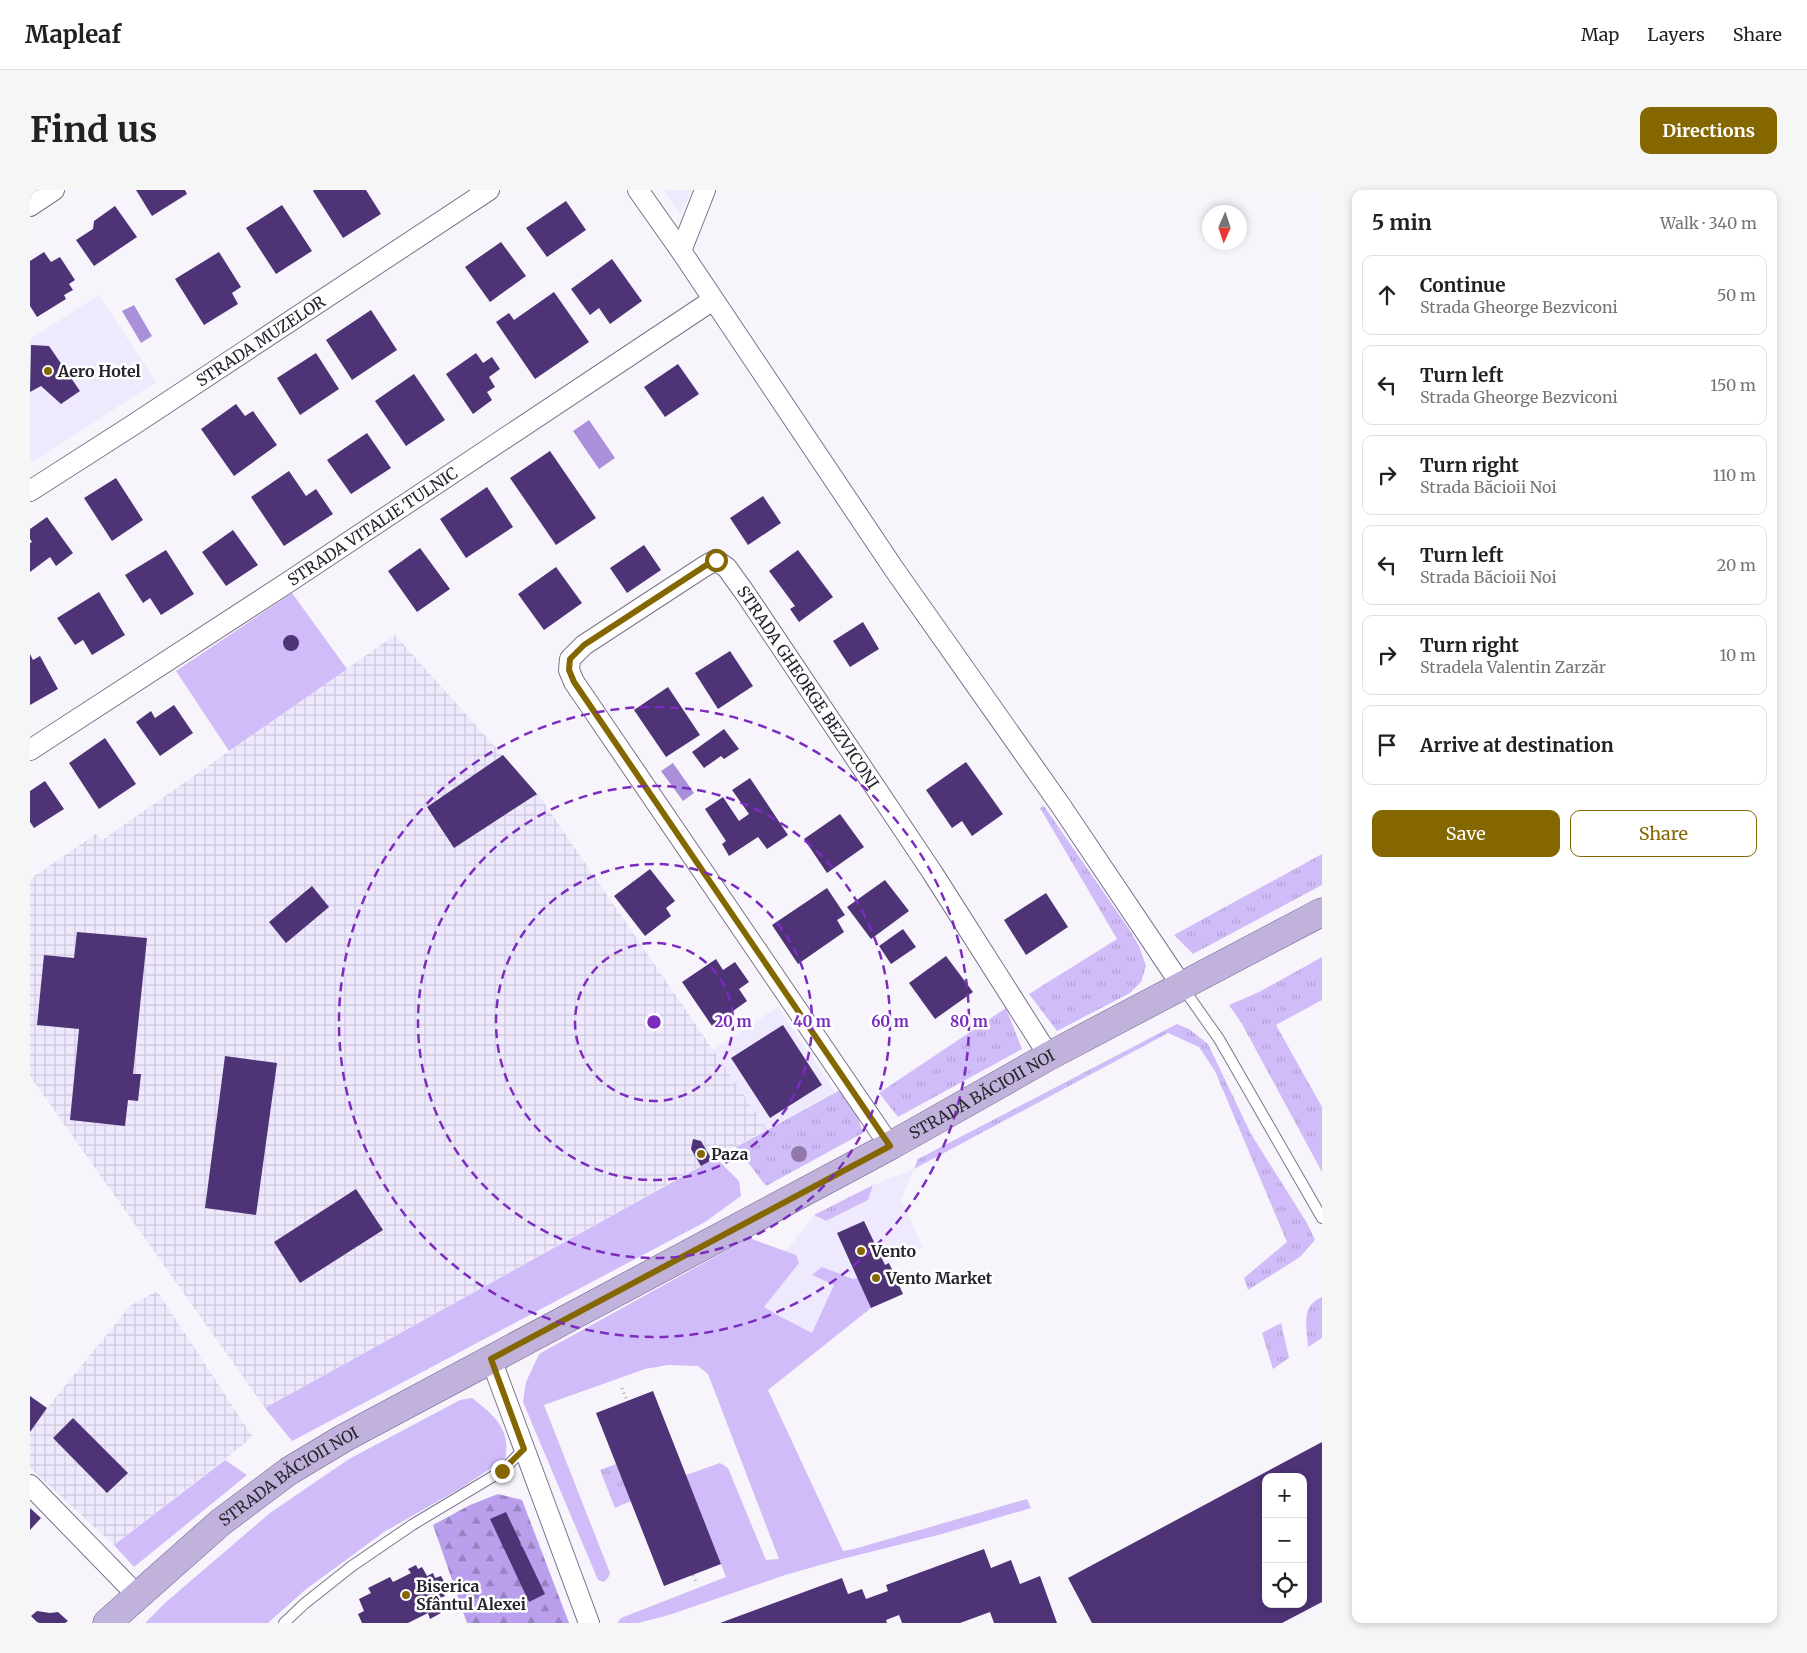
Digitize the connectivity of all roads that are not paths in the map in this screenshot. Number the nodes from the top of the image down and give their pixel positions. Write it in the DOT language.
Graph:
graph roads {
  1 [pos="54,190"];
  2 [pos="490,190"];
  3 [pos="638,190"];
  4 [pos="705,190"];
  5 [pos="30,206"];
  6 [pos="681,251"];
  7 [pos="713,300"];
  8 [pos="30,491"];
  9 [pos="30,750"];
  10 [pos="1322,912"];
  11 [pos="1182,986"];
  12 [pos="1049,1056"];
  13 [pos="890,1146"];
  14 [pos="1322,1218"];
  15 [pos="491,1359"];
  16 [pos="524,1449"];
  17 [pos="30,1485"];
  18 [pos="137,1595"];
  19 [pos="107,1623"];
  20 [pos="284,1623"];
  21 [pos="589,1623"];
  1 -- 5 [label="street"];
  2 -- 8 [label="street, STRADA MUZELOR"];
  3 -- 6 [label="street"];
  4 -- 6 [label="street"];
  6 -- 7 [label="street"];
  7 -- 9 [label="street, STRADA VITALIE TULNIC"];
  7 -- 11 [label="street"];
  10 -- 11 [label="main road, STRADA BĂCIOII NOI"];
  11 -- 12 [label="main road, STRADA BĂCIOII NOI"];
  11 -- 14 [label="lane"];
  12 -- 13 [label="main road, STRADA BĂCIOII NOI"];
  12 -- 13 [label="street, STRADA GHEORGE BEZVICONI"];
  13 -- 15 [label="main road, STRADA BĂCIOII NOI"];
  15 -- 16 [label="street"];
  15 -- 18 [label="main road, STRADA BĂCIOII NOI"];
  16 -- 20 [label="lane"];
  16 -- 21 [label="street"];
  17 -- 18 [label="street"];
  18 -- 19 [label="main road, STRADA BĂCIOII NOI"];
}
